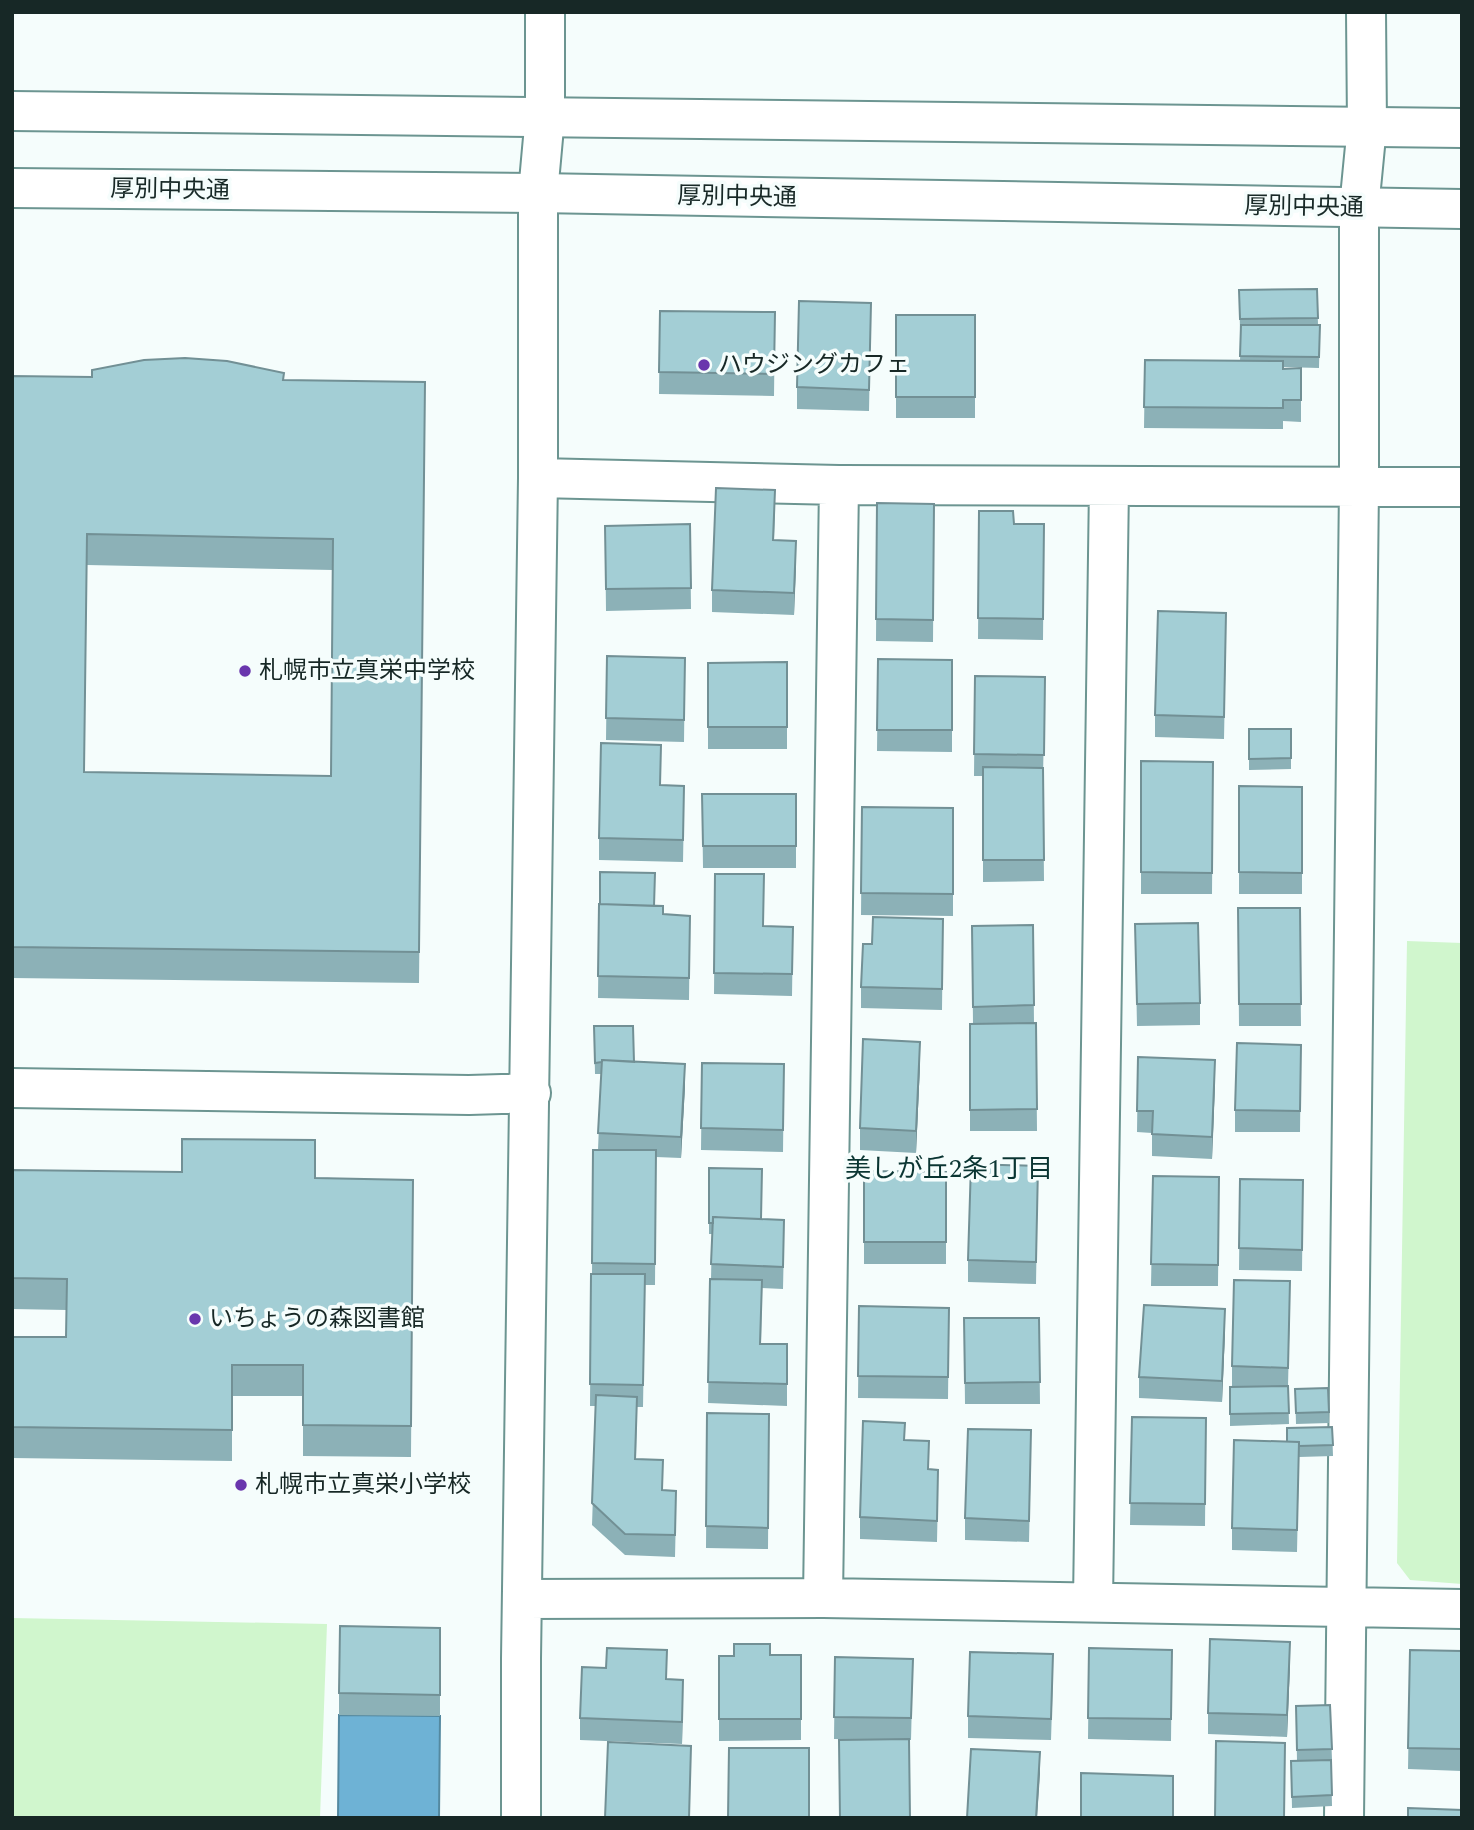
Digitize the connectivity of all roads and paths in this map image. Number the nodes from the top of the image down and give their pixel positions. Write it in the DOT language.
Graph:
graph roads {
  1 [pos="545,12"];
  2 [pos="1366,12"];
  3 [pos="12,111"];
  4 [pos="545,116"];
  5 [pos="1367,127"];
  6 [pos="1462,128"];
  7 [pos="12,188"];
  8 [pos="538,193"];
  9 [pos="1359,208"];
  10 [pos="1462,209"];
  11 [pos="538,478"];
  12 [pos="839,485"];
  13 [pos="1109,486"];
  14 [pos="1359,486"];
  15 [pos="1462,487"];
  16 [pos="12,1088"];
  17 [pos="531,1093"];
  18 [pos="823,1598"];
  19 [pos="523,1599"];
  20 [pos="1093,1602"];
  21 [pos="1346,1606"];
  22 [pos="1462,1609"];
  23 [pos="521,1818"];
  24 [pos="1344,1818"];
  1 -- 4 [label="street"];
  2 -- 5 [label="street"];
  3 -- 4 [label="street"];
  4 -- 5 [label="street"];
  4 -- 8 [label="street"];
  5 -- 6 [label="street"];
  5 -- 9 [label="street"];
  7 -- 8 [label="street, 厚別中央通"];
  8 -- 9 [label="street, 厚別中央通"];
  8 -- 11 [label="street"];
  9 -- 10 [label="street, 厚別中央通"];
  9 -- 14 [label="street"];
  11 -- 12 [label="street"];
  11 -- 17 [label="street"];
  12 -- 13 [label="street"];
  12 -- 18 [label="street"];
  13 -- 14 [label="street"];
  13 -- 20 [label="street"];
  14 -- 15 [label="street"];
  14 -- 21 [label="street"];
  16 -- 17 [label="street"];
  17 -- 19 [label="street"];
  18 -- 19 [label="street"];
  18 -- 20 [label="street"];
  19 -- 23 [label="street"];
  20 -- 21 [label="street"];
  21 -- 22 [label="street"];
  21 -- 24 [label="street"];
}
